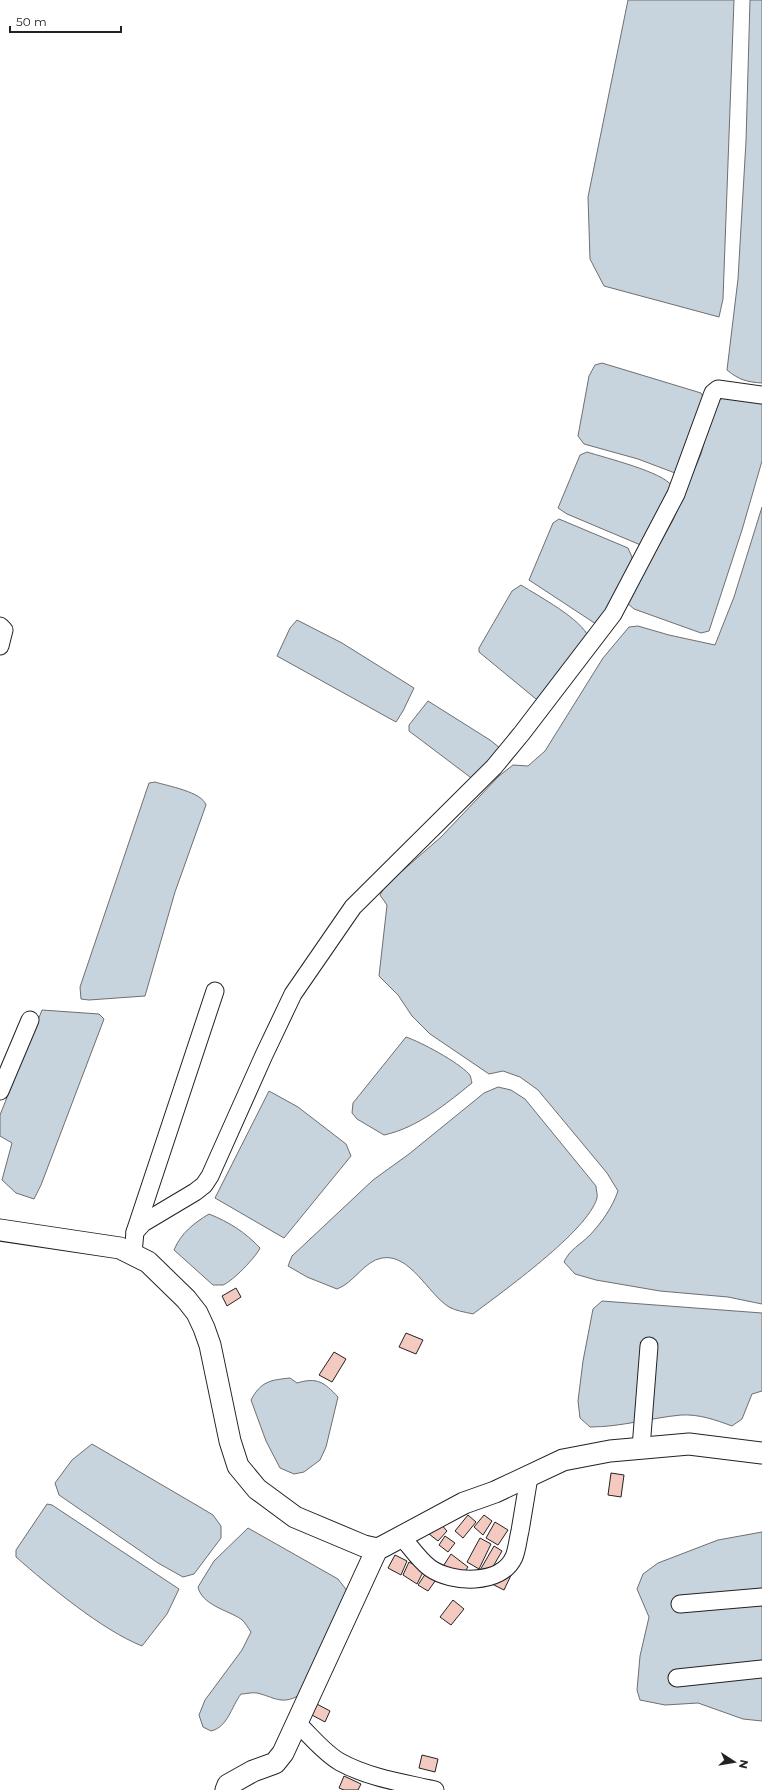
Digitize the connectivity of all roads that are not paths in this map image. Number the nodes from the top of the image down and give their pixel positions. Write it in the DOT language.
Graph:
graph roads {
  1 [pos="762,395"];
  2 [pos="0,626"];
  3 [pos="0,646"];
  4 [pos="215,991"];
  5 [pos="30,1020"];
  6 [pos="0,1091"];
  7 [pos="0,1230"];
  8 [pos="135,1232"];
  9 [pos="132,1253"];
  10 [pos="649,1346"];
  11 [pos="641,1448"];
  12 [pos="762,1453"];
  13 [pos="529,1477"];
  14 [pos="401,1536"];
  15 [pos="377,1549"];
  16 [pos="762,1597"];
  17 [pos="680,1604"];
  18 [pos="762,1669"];
  19 [pos="677,1678"];
  20 [pos="297,1723"];
  21 [pos="226,1790"];
  22 [pos="435,1790"];
  1 -- 8 [label="street"];
  2 -- 3 [label="street"];
  4 -- 8 [label="street"];
  5 -- 6 [label="street"];
  7 -- 9 [label="main road"];
  8 -- 9 [label="street"];
  9 -- 15 [label="main road"];
  10 -- 11 [label="street"];
  11 -- 12 [label="main road"];
  11 -- 13 [label="main road"];
  13 -- 14 [label="main road"];
  13 -- 14 [label="street"];
  14 -- 15 [label="main road"];
  15 -- 20 [label="main road"];
  16 -- 17 [label="street"];
  18 -- 19 [label="street"];
  20 -- 21 [label="main road"];
  20 -- 22 [label="street"];
}
